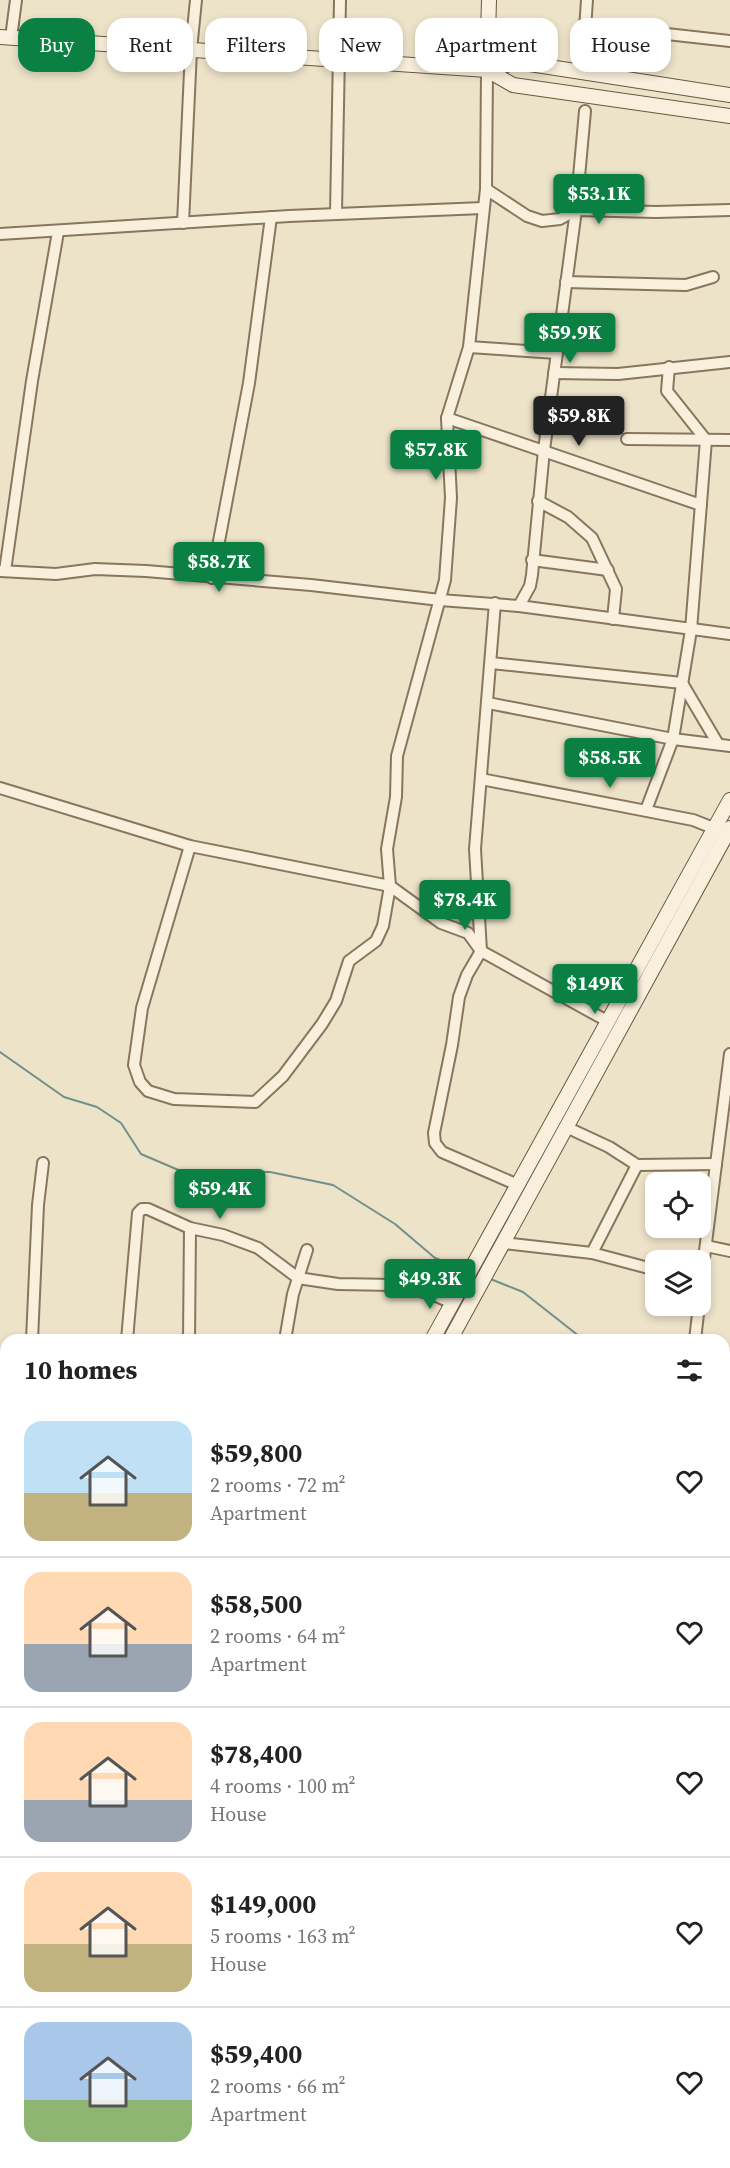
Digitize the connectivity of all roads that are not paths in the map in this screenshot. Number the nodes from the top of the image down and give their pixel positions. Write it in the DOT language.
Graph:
graph roads {
  1 [pos="16,0"];
  2 [pos="196,0"];
  3 [pos="340,0"];
  4 [pos="489,0"];
  5 [pos="587,0"];
  6 [pos="340,18"];
  7 [pos="488,18"];
  8 [pos="586,18"];
  9 [pos="193,30"];
  10 [pos="671,34"];
  11 [pos="6,37"];
  12 [pos="730,41"];
  13 [pos="107,44"];
  14 [pos="193,50"];
  15 [pos="319,59"];
  16 [pos="558,68"];
  17 [pos="190,72"];
  18 [pos="340,72"];
  19 [pos="487,72"];
  20 [pos="491,72"];
  21 [pos="730,95"];
  22 [pos="585,111"];
  23 [pos="730,116"];
  24 [pos="486,189"];
  25 [pos="483,208"];
  26 [pos="576,210"];
  27 [pos="730,210"];
  28 [pos="336,213"];
  29 [pos="271,217"];
  30 [pos="183,223"];
  31 [pos="58,232"];
  32 [pos="0,234"];
  33 [pos="713,277"];
  34 [pos="567,282"];
  35 [pos="469,347"];
  36 [pos="557,352"];
  37 [pos="730,362"];
  38 [pos="669,367"];
  39 [pos="554,373"];
  40 [pos="447,418"];
  41 [pos="627,439"];
  42 [pos="706,440"];
  43 [pos="730,440"];
  44 [pos="544,450"];
  45 [pos="538,501"];
  46 [pos="701,505"];
  47 [pos="532,560"];
  48 [pos="608,570"];
  49 [pos="2,571"];
  50 [pos="212,578"];
  51 [pos="440,600"];
  52 [pos="495,603"];
  53 [pos="519,606"];
  54 [pos="613,619"];
  55 [pos="691,630"];
  56 [pos="730,634"];
  57 [pos="491,663"];
  58 [pos="682,683"];
  59 [pos="488,703"];
  60 [pos="673,739"];
  61 [pos="718,744"];
  62 [pos="730,746"];
  63 [pos="481,779"];
  64 [pos="0,788"];
  65 [pos="730,800"];
  66 [pos="646,810"];
  67 [pos="724,830"];
  68 [pos="190,846"];
  69 [pos="390,886"];
  70 [pos="481,951"];
  71 [pos="609,1022"];
  72 [pos="730,1054"];
  73 [pos="726,1107"];
  74 [pos="566,1127"];
  75 [pos="43,1163"];
  76 [pos="716,1164"];
  77 [pos="638,1165"];
  78 [pos="518,1185"];
  79 [pos="190,1228"];
  80 [pos="502,1245"];
  81 [pos="706,1246"];
  82 [pos="307,1250"];
  83 [pos="705,1250"];
  84 [pos="730,1251"];
  85 [pos="592,1252"];
  86 [pos="645,1267"];
  87 [pos="298,1278"];
  88 [pos="454,1299"];
  89 [pos="697,1316"];
  90 [pos="32,1334"];
  91 [pos="128,1334"];
  92 [pos="189,1334"];
  93 [pos="286,1334"];
  94 [pos="435,1334"];
  95 [pos="453,1334"];
  96 [pos="695,1334"];
  1 -- 11 [label="street"];
  2 -- 9 [label="street"];
  3 -- 6 [label="street"];
  4 -- 7 [label="main road"];
  5 -- 8 [label="street"];
  10 -- 12 [label="street"];
  11 -- 13 [label="main road"];
  14 -- 15 [label="main road"];
  16 -- 21 [label="main road"];
  17 -- 30 [label="street"];
  18 -- 28 [label="street"];
  19 -- 24 [label="street"];
  20 -- 23 [label="main road"];
  22 -- 26 [label="street"];
  24 -- 25 [label="street"];
  24 -- 26 [label="street"];
  25 -- 28 [label="street"];
  25 -- 35 [label="street"];
  26 -- 27 [label="street"];
  26 -- 34 [label="street"];
  28 -- 29 [label="street"];
  29 -- 30 [label="street"];
  29 -- 50 [label="street"];
  30 -- 31 [label="street"];
  31 -- 32 [label="street"];
  31 -- 49 [label="street"];
  33 -- 34 [label="street"];
  34 -- 36 [label="street"];
  35 -- 36 [label="street"];
  35 -- 40 [label="street"];
  36 -- 39 [label="street"];
  37 -- 38 [label="street"];
  38 -- 39 [label="street"];
  38 -- 42 [label="street"];
  39 -- 44 [label="street"];
  40 -- 44 [label="street"];
  40 -- 51 [label="street"];
  41 -- 42 [label="street"];
  42 -- 43 [label="street"];
  42 -- 46 [label="street"];
  44 -- 45 [label="street"];
  44 -- 46 [label="street"];
  45 -- 47 [label="street"];
  45 -- 48 [label="street"];
  46 -- 55 [label="street"];
  47 -- 48 [label="street"];
  47 -- 53 [label="street"];
  48 -- 54 [label="street"];
  49 -- 50 [label="street"];
  50 -- 51 [label="street"];
  51 -- 52 [label="street"];
  51 -- 69 [label="street"];
  52 -- 53 [label="street"];
  52 -- 57 [label="street"];
  53 -- 54 [label="street"];
  54 -- 55 [label="street"];
  55 -- 56 [label="street"];
  55 -- 58 [label="street"];
  57 -- 58 [label="street"];
  57 -- 59 [label="street"];
  58 -- 60 [label="street"];
  58 -- 61 [label="street"];
  59 -- 60 [label="street"];
  59 -- 63 [label="street"];
  60 -- 61 [label="street"];
  60 -- 66 [label="street"];
  61 -- 62 [label="street"];
  63 -- 66 [label="street"];
  63 -- 70 [label="street"];
  64 -- 68 [label="street"];
  65 -- 67 [label="main road"];
  66 -- 67 [label="street"];
  67 -- 71 [label="main road"];
  67 -- 74 [label="main road"];
  68 -- 69 [label="street"];
  68 -- 69 [label="street"];
  69 -- 70 [label="street"];
  70 -- 71 [label="street"];
  70 -- 78 [label="street"];
  71 -- 78 [label="main road"];
  72 -- 73 [label="street"];
  73 -- 76 [label="street"];
  74 -- 77 [label="street"];
  74 -- 80 [label="main road"];
  75 -- 90 [label="street"];
  76 -- 77 [label="street"];
  76 -- 81 [label="street"];
  77 -- 85 [label="street"];
  78 -- 88 [label="main road"];
  79 -- 87 [label="street"];
  79 -- 91 [label="street"];
  79 -- 92 [label="street"];
  80 -- 85 [label="street"];
  80 -- 95 [label="main road"];
  81 -- 83 [label="street"];
  81 -- 84 [label="street"];
  82 -- 87 [label="street"];
  85 -- 86 [label="street"];
  87 -- 88 [label="street"];
  87 -- 93 [label="street"];
  88 -- 94 [label="main road"];
  89 -- 96 [label="street"];
}
